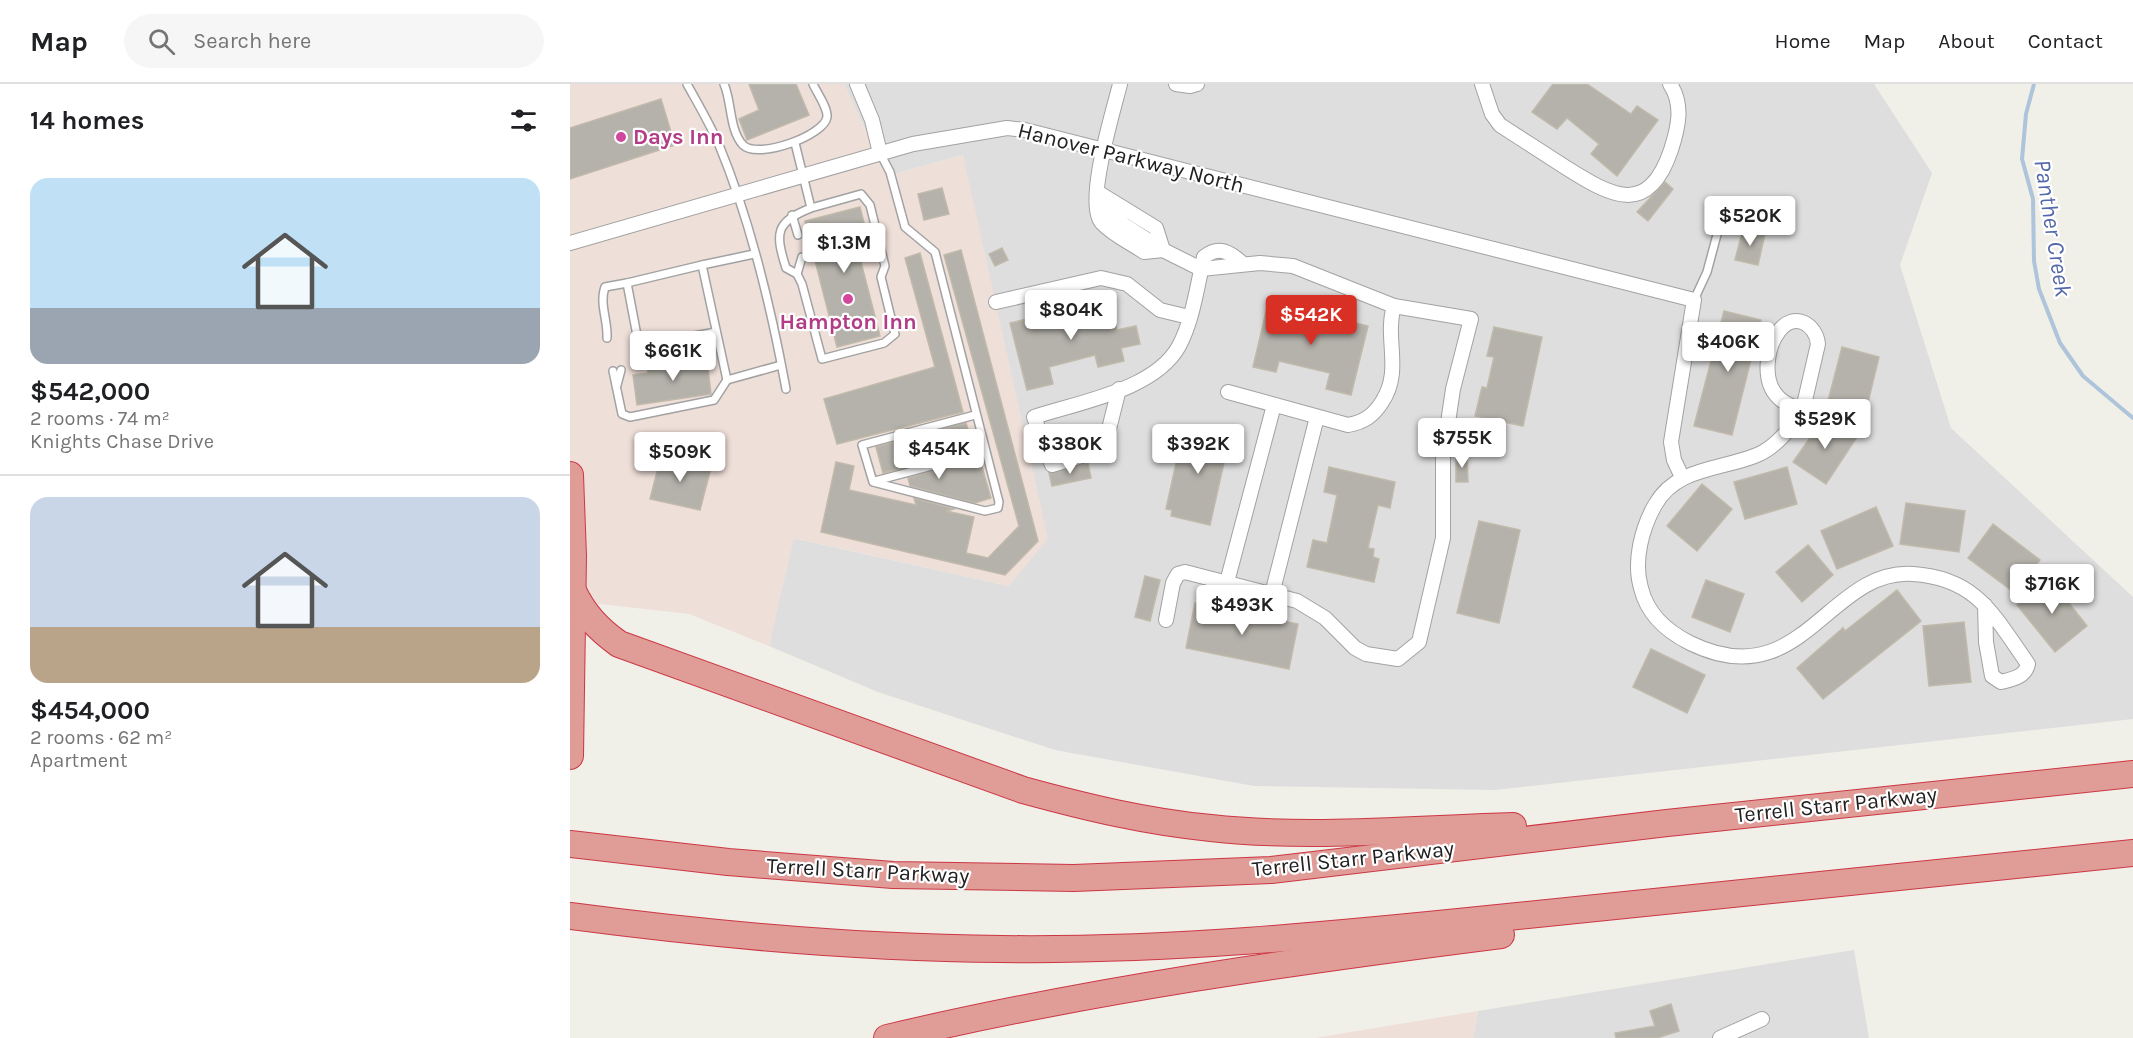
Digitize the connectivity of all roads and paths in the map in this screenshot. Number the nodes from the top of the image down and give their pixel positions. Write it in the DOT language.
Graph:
graph roads {
  1 [pos="687,84"];
  2 [pos="724,84"];
  3 [pos="813,84"];
  4 [pos="857,84"];
  5 [pos="1120,84"];
  6 [pos="1176,84"];
  7 [pos="1197,84"];
  8 [pos="1482,84"];
  9 [pos="1671,84"];
  10 [pos="795,143"];
  11 [pos="1103,149"];
  12 [pos="880,153"];
  13 [pos="802,176"];
  14 [pos="1097,192"];
  15 [pos="738,195"];
  16 [pos="811,208"];
  17 [pos="792,215"];
  18 [pos="1722,216"];
  19 [pos="798,236"];
  20 [pos="570,243"];
  21 [pos="1162,250"];
  22 [pos="754,254"];
  23 [pos="802,257"];
  24 [pos="702,265"];
  25 [pos="1201,269"];
  26 [pos="797,274"];
  27 [pos="627,283"];
  28 [pos="1694,300"];
  29 [pos="996,302"];
  30 [pos="1394,306"];
  31 [pos="1189,317"];
  32 [pos="716,332"];
  33 [pos="611,337"];
  34 [pos="781,365"];
  35 [pos="617,371"];
  36 [pos="727,380"];
  37 [pos="786,389"];
  38 [pos="1119,389"];
  39 [pos="1228,392"];
  40 [pos="1274,405"];
  41 [pos="1802,411"];
  42 [pos="975,415"];
  43 [pos="1317,417"];
  44 [pos="985,453"];
  45 [pos="570,475"];
  46 [pos="1682,477"];
  47 [pos="873,482"];
  48 [pos="1227,582"];
  49 [pos="573,591"];
  50 [pos="1272,594"];
  51 [pos="1986,605"];
  52 [pos="1166,620"];
  53 [pos="571,642"];
  54 [pos="619,644"];
  55 [pos="570,756"];
  56 [pos="2133,774"];
  57 [pos="1666,823"];
  58 [pos="570,844"];
  59 [pos="2133,853"];
  60 [pos="1692,899"];
  61 [pos="570,916"];
  62 [pos="1762,1019"];
  63 [pos="1725,1037"];
  64 [pos="887,1038"];
  1 -- 15 [label="lane"];
  2 -- 10 [label="lane"];
  3 -- 10 [label="lane"];
  4 -- 12 [label="street"];
  5 -- 11 [label="street"];
  6 -- 7 [label="street"];
  8 -- 9 [label="street"];
  10 -- 13 [label="lane"];
  11 -- 12 [label="street, Hanover Parkway North"];
  11 -- 14 [label="street"];
  11 -- 28 [label="street, Hanover Parkway North"];
  12 -- 13 [label="street, Hanover Parkway North"];
  12 -- 42 [label="lane"];
  13 -- 15 [label="street, Hanover Parkway North"];
  13 -- 16 [label="lane"];
  14 -- 21 [label="street"];
  14 -- 21 [label="street"];
  15 -- 20 [label="street, Hanover Parkway North"];
  15 -- 22 [label="lane"];
  16 -- 17 [label="lane"];
  16 -- 26 [label="lane"];
  17 -- 19 [label="lane"];
  17 -- 26 [label="lane"];
  18 -- 28 [label="lane"];
  21 -- 25 [label="street"];
  22 -- 24 [label="lane"];
  22 -- 34 [label="lane"];
  23 -- 26 [label="lane"];
  24 -- 27 [label="lane"];
  24 -- 32 [label="lane"];
  25 -- 30 [label="street"];
  25 -- 31 [label="street"];
  27 -- 32 [label="lane"];
  27 -- 33 [label="lane"];
  28 -- 46 [label="street"];
  29 -- 31 [label="street"];
  30 -- 43 [label="street"];
  30 -- 50 [label="street"];
  31 -- 38 [label="street"];
  32 -- 36 [label="lane"];
  34 -- 36 [label="lane"];
  34 -- 37 [label="lane"];
  35 -- 36 [label="lane"];
  38 -- 38 [label="street"];
  39 -- 40 [label="street"];
  40 -- 43 [label="street"];
  40 -- 48 [label="street"];
  41 -- 41 [label="street"];
  41 -- 46 [label="street"];
  42 -- 44 [label="lane"];
  42 -- 47 [label="lane"];
  43 -- 50 [label="street"];
  44 -- 47 [label="lane"];
  44 -- 47 [label="lane"];
  45 -- 49 [label="highway"];
  46 -- 51 [label="street"];
  48 -- 50 [label="street"];
  48 -- 52 [label="street"];
  49 -- 53 [label="highway"];
  49 -- 54 [label="highway"];
  51 -- 51 [label="street"];
  53 -- 54 [label="highway"];
  53 -- 55 [label="highway"];
  54 -- 57 [label="highway"];
  56 -- 57 [label="highway, Terrell Starr Parkway"];
  57 -- 58 [label="highway, Terrell Starr Parkway"];
  59 -- 60 [label="highway"];
  60 -- 61 [label="highway"];
  60 -- 64 [label="highway"];
  62 -- 63 [label="street"];
}
